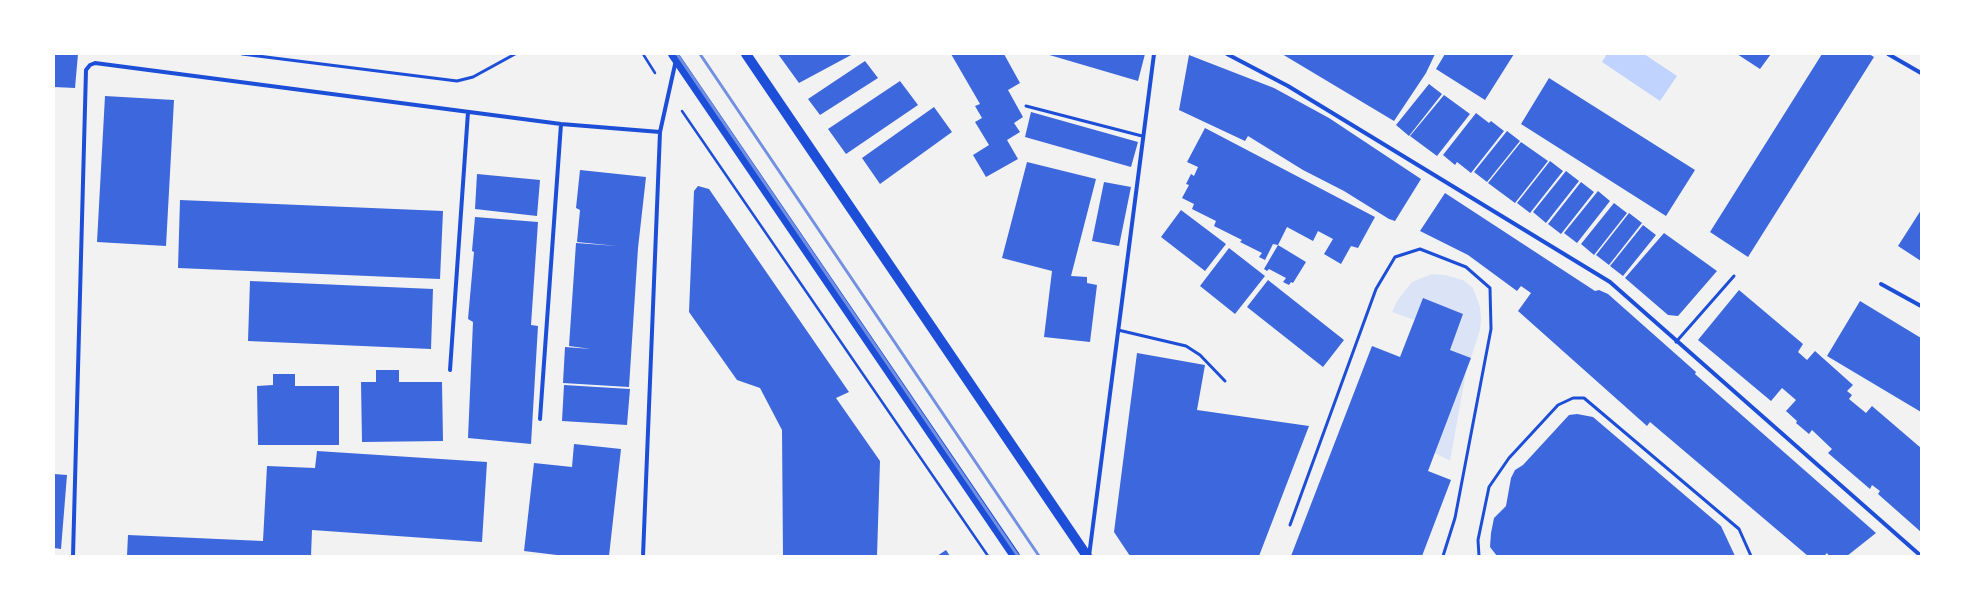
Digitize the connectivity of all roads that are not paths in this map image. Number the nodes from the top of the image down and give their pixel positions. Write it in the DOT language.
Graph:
graph roads {
  1 [pos="242,54"];
  2 [pos="515,54"];
  3 [pos="746,54"];
  4 [pos="1154,54"];
  5 [pos="1227,54"];
  6 [pos="1888,54"];
  7 [pos="674,57"];
  8 [pos="1921,73"];
  9 [pos="1026,106"];
  10 [pos="468,112"];
  11 [pos="561,124"];
  12 [pos="660,132"];
  13 [pos="1142,136"];
  14 [pos="1734,276"];
  15 [pos="1881,284"];
  16 [pos="1921,306"];
  17 [pos="1118,330"];
  18 [pos="1676,342"];
  19 [pos="450,370"];
  20 [pos="1225,381"];
  21 [pos="540,419"];
  22 [pos="1290,525"];
  23 [pos="74,556"];
  24 [pos="643,556"];
  25 [pos="1015,556"];
  26 [pos="1088,556"];
  27 [pos="1443,556"];
  28 [pos="1479,556"];
  29 [pos="1751,556"];
  30 [pos="1921,556"];
  1 -- 2 [label="lane"];
  3 -- 26 [label="main road"];
  4 -- 13 [label="street"];
  5 -- 18 [label="street"];
  6 -- 8 [label="street"];
  7 -- 12 [label="street"];
  7 -- 25 [label="main road"];
  9 -- 13 [label="lane"];
  10 -- 11 [label="street"];
  10 -- 19 [label="street"];
  10 -- 23 [label="street"];
  11 -- 12 [label="street"];
  11 -- 21 [label="street"];
  12 -- 24 [label="street"];
  13 -- 17 [label="street"];
  14 -- 18 [label="lane"];
  15 -- 16 [label="street"];
  17 -- 20 [label="lane"];
  17 -- 26 [label="street"];
  18 -- 30 [label="street"];
  22 -- 27 [label="lane"];
  28 -- 29 [label="lane"];
}
